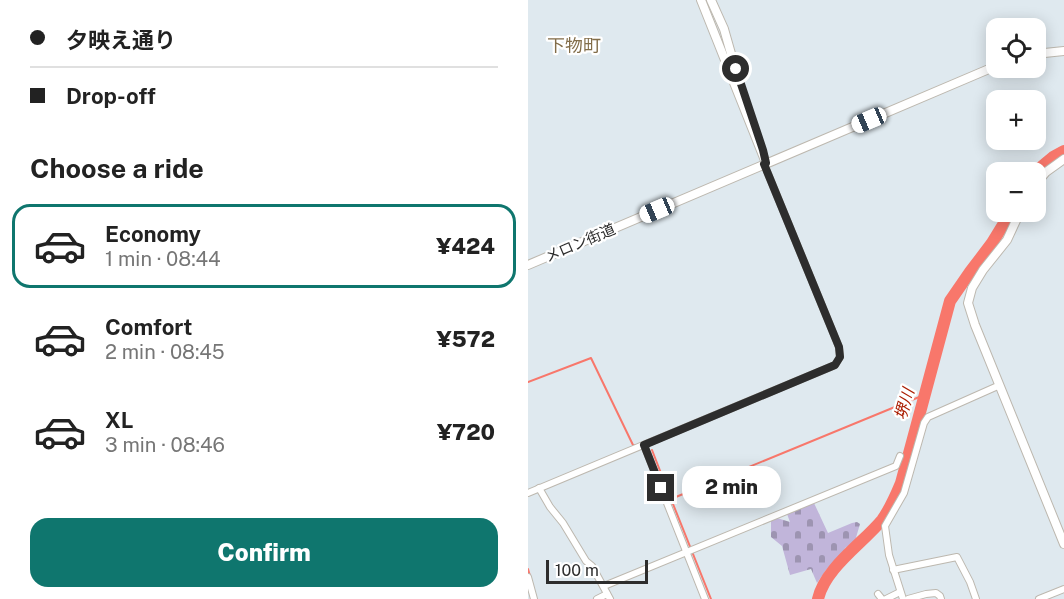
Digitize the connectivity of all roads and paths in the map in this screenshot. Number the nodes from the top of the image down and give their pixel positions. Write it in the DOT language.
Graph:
graph roads {
  1 [pos="701,0"];
  2 [pos="711,0"];
  3 [pos="1064,51"];
  4 [pos="1046,53"];
  5 [pos="986,70"];
  6 [pos="1064,159"];
  7 [pos="765,164"];
  8 [pos="1046,172"];
  9 [pos="1015,222"];
  10 [pos="528,265"];
  11 [pos="1000,385"];
  12 [pos="644,445"];
  13 [pos="900,456"];
  14 [pos="539,488"];
  15 [pos="528,493"];
  16 [pos="1064,544"];
  17 [pos="686,552"];
  18 [pos="893,570"];
  19 [pos="528,577"];
  20 [pos="604,586"];
  21 [pos="1064,589"];
  22 [pos="902,596"];
  23 [pos="609,597"];
  24 [pos="882,597"];
  25 [pos="534,599"];
  26 [pos="597,599"];
  27 [pos="705,599"];
  28 [pos="908,599"];
  29 [pos="941,599"];
  30 [pos="976,599"];
  31 [pos="1039,599"];
  1 -- 7 [label="street"];
  2 -- 7 [label="street"];
  3 -- 4 [label="street"];
  5 -- 7 [label="street, メロン街道"];
  6 -- 8 [label="street"];
  7 -- 10 [label="street, メロン街道"];
  7 -- 12 [label="street"];
  9 -- 11 [label="street"];
  11 -- 16 [label="street"];
  11 -- 18 [label="street"];
  12 -- 14 [label="street"];
  12 -- 17 [label="street"];
  13 -- 17 [label="street"];
  14 -- 15 [label="street"];
  14 -- 20 [label="street"];
  17 -- 20 [label="street"];
  17 -- 27 [label="street"];
  18 -- 22 [label="street"];
  18 -- 30 [label="street"];
  19 -- 25 [label="street"];
  20 -- 23 [label="street"];
  21 -- 31 [label="street"];
  22 -- 24 [label="street"];
  23 -- 26 [label="street"];
  28 -- 29 [label="street"];
}
